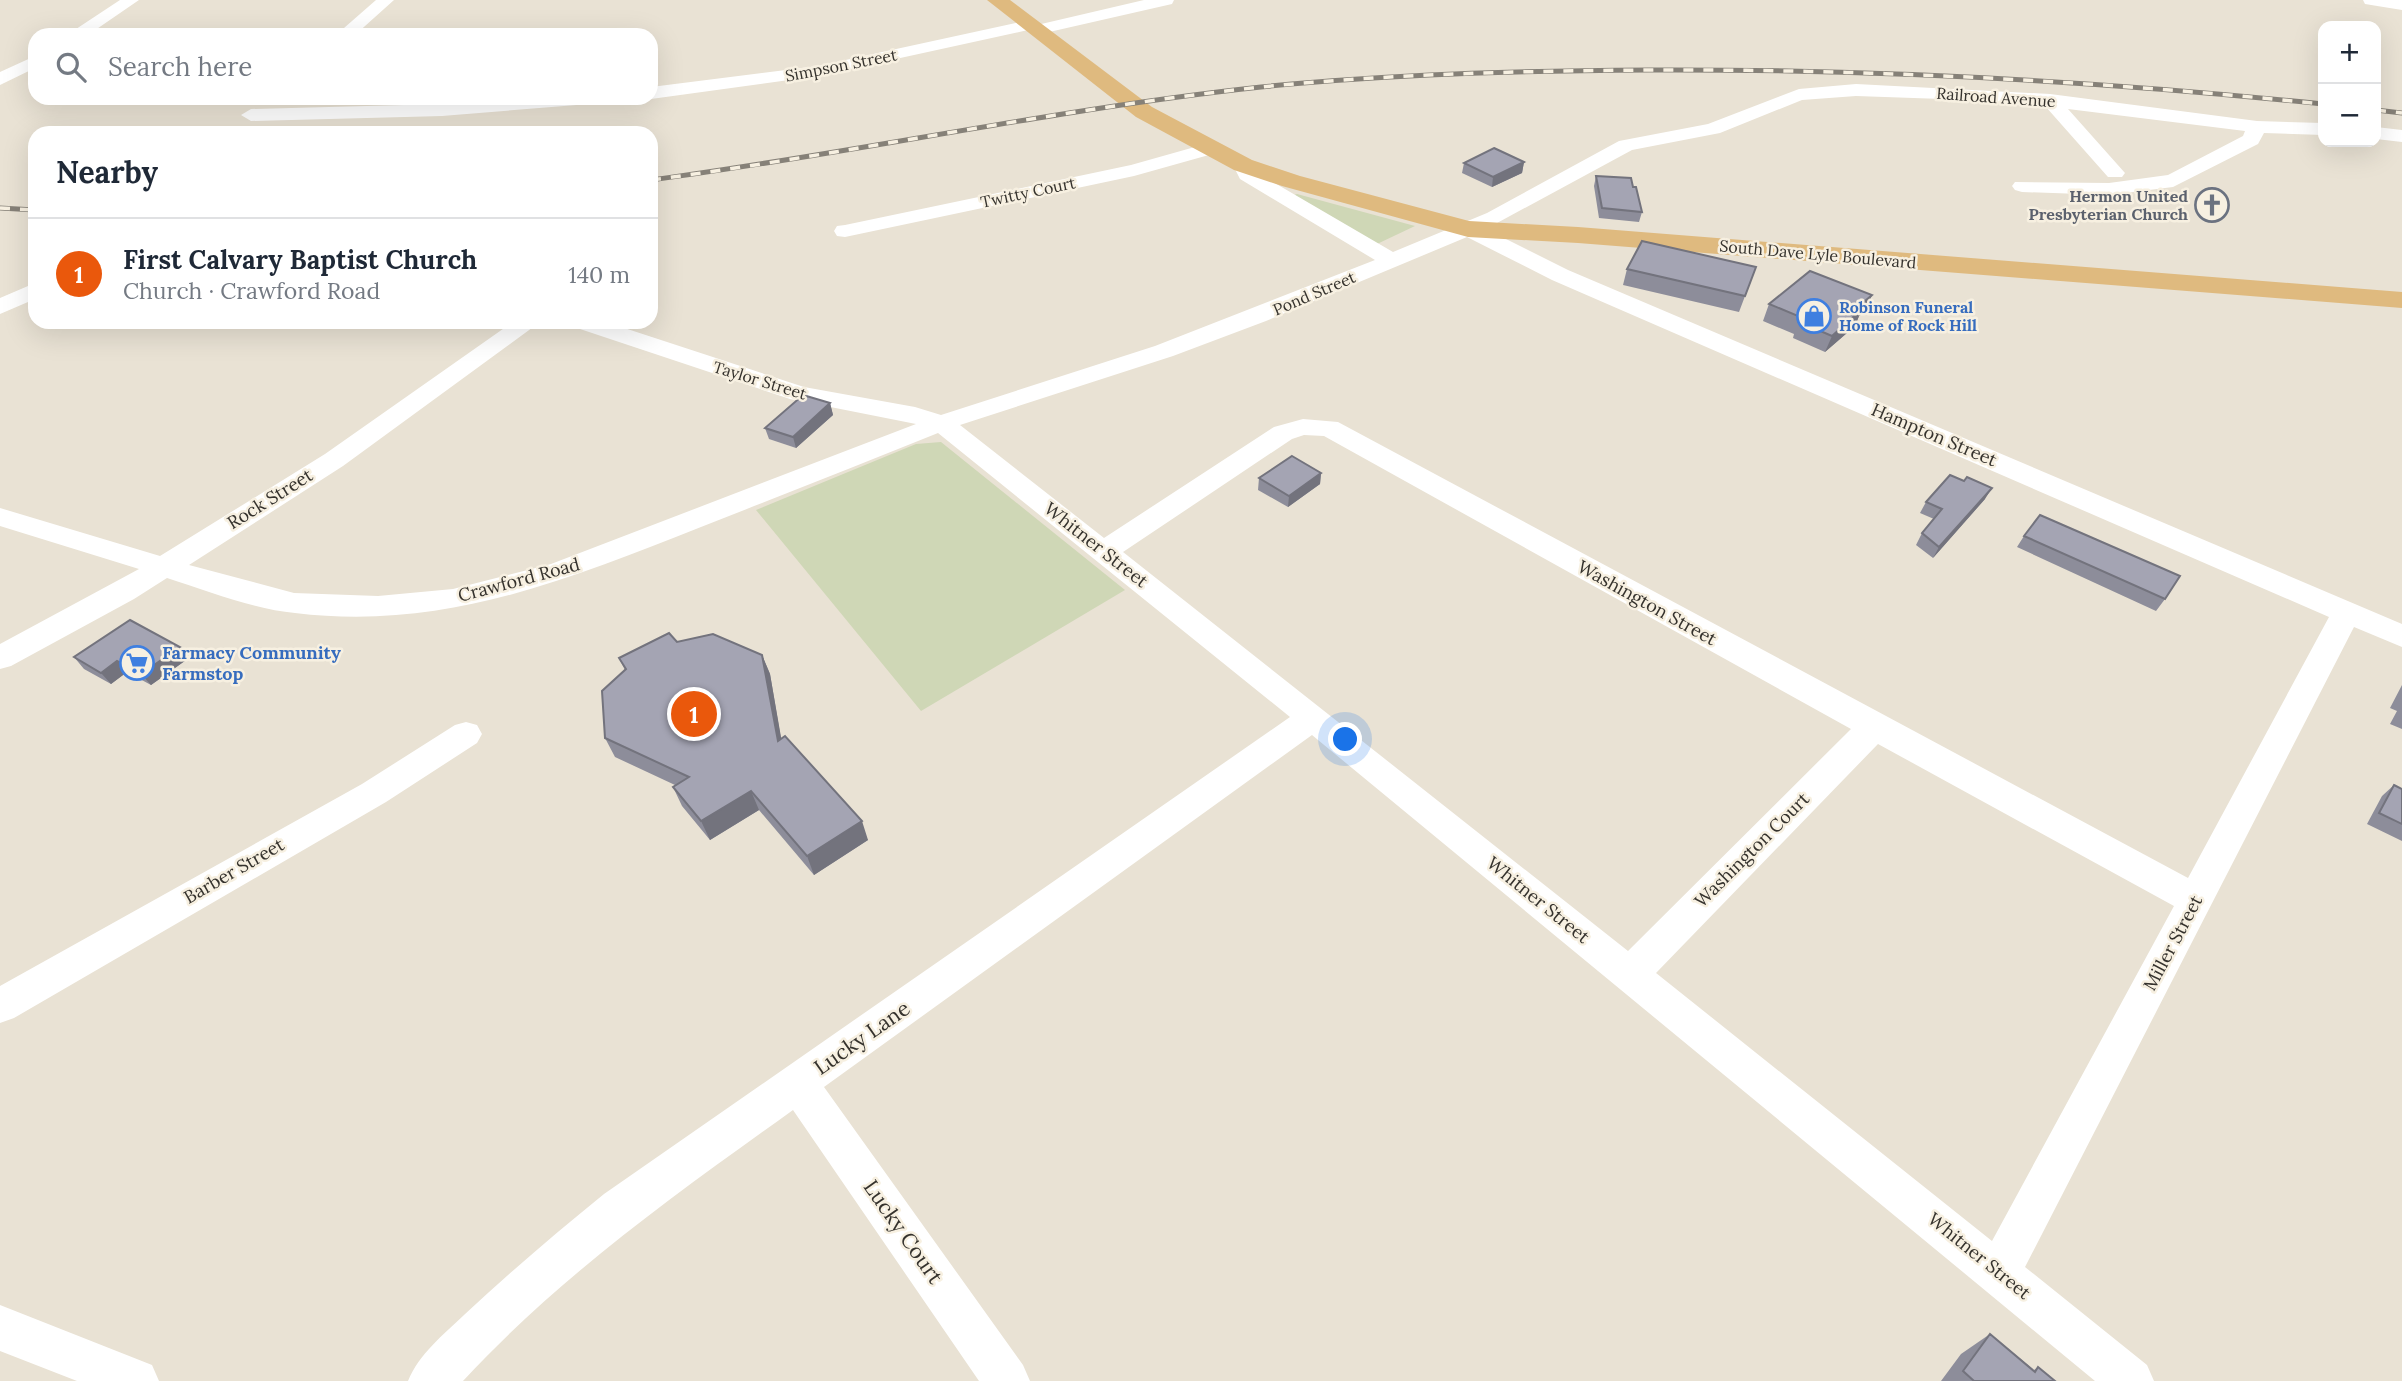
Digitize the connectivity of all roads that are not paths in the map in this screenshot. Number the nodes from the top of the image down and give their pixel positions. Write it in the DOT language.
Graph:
graph roads {
  1 [pos="131,0"];
  2 [pos="386,0"];
  3 [pos="998,0"];
  4 [pos="1166,0"];
  5 [pos="2371,0"];
  6 [pos="2402,5"];
  7 [pos="1033,27"];
  8 [pos="87,28"];
  9 [pos="353,28"];
  10 [pos="28,65"];
  11 [pos="0,79"];
  12 [pos="658,92"];
  13 [pos="2050,100"];
  14 [pos="264,105"];
  15 [pos="503,105"];
  16 [pos="2257,128"];
  17 [pos="2318,129"];
  18 [pos="2381,134"];
  19 [pos="1673,135"];
  20 [pos="2402,136"];
  21 [pos="1209,149"];
  22 [pos="1243,165"];
  23 [pos="2115,173"];
  24 [pos="2022,186"];
  25 [pos="1468,229"];
  26 [pos="845,231"];
  27 [pos="1391,260"];
  28 [pos="28,293"];
  29 [pos="2402,300"];
  30 [pos="0,307"];
  31 [pos="518,329"];
  32 [pos="603,329"];
  33 [pos="941,423"];
  34 [pos="0,517"];
  35 [pos="1104,551"];
  36 [pos="163,565"];
  37 [pos="2347,612"];
  38 [pos="2402,636"];
  39 [pos="0,658"];
  40 [pos="1313,718"];
  41 [pos="1874,727"];
  42 [pos="466,734"];
  43 [pos="2196,900"];
  44 [pos="1630,974"];
  45 [pos="0,1006"];
  46 [pos="799,1083"];
  47 [pos="1999,1273"];
  48 [pos="0,1328"];
  49 [pos="136,1381"];
  50 [pos="431,1381"];
  51 [pos="1007,1381"];
  52 [pos="2131,1381"];
  1 -- 8 [label="street"];
  2 -- 9 [label="street"];
  3 -- 7 [label="main road, South Dave Lyle Boulevard"];
  4 -- 7 [label="street, Simpson Street"];
  5 -- 6 [label="street"];
  7 -- 12 [label="street, Simpson Street"];
  7 -- 21 [label="main road, South Dave Lyle Boulevard"];
  10 -- 11 [label="street"];
  13 -- 16 [label="street, Railroad Avenue"];
  13 -- 19 [label="street, Railroad Avenue"];
  13 -- 23 [label="street"];
  14 -- 15 [label="street"];
  16 -- 17 [label="street, Railroad Avenue"];
  16 -- 24 [label="street"];
  18 -- 20 [label="street"];
  19 -- 25 [label="street, Pond Street"];
  21 -- 22 [label="main road, South Dave Lyle Boulevard"];
  21 -- 26 [label="street, Twitty Court"];
  22 -- 25 [label="main road, South Dave Lyle Boulevard"];
  22 -- 27 [label="street"];
  25 -- 27 [label="street, Pond Street"];
  25 -- 29 [label="main road, South Dave Lyle Boulevard"];
  25 -- 37 [label="street, Hampton Street"];
  27 -- 33 [label="street, Pond Street"];
  28 -- 30 [label="street"];
  31 -- 36 [label="street, Rock Street"];
  32 -- 33 [label="street, Taylor Street"];
  33 -- 35 [label="street, Whitner Street"];
  33 -- 36 [label="street, Crawford Road"];
  34 -- 36 [label="street, Crawford Road"];
  35 -- 40 [label="street, Whitner Street"];
  35 -- 41 [label="street, Washington Street"];
  36 -- 39 [label="street, Rock Street"];
  37 -- 38 [label="street, Hampton Street"];
  37 -- 43 [label="street, Miller Street"];
  40 -- 44 [label="street, Whitner Street"];
  40 -- 46 [label="street, Lucky Lane"];
  41 -- 43 [label="street, Washington Street"];
  41 -- 44 [label="street, Washington Court"];
  42 -- 45 [label="street, Barber Street"];
  43 -- 47 [label="street, Miller Street"];
  44 -- 47 [label="street, Whitner Street"];
  46 -- 50 [label="street, Lucky Lane"];
  46 -- 51 [label="street, Lucky Court"];
  47 -- 52 [label="street, Whitner Street"];
  48 -- 49 [label="street"];
}
